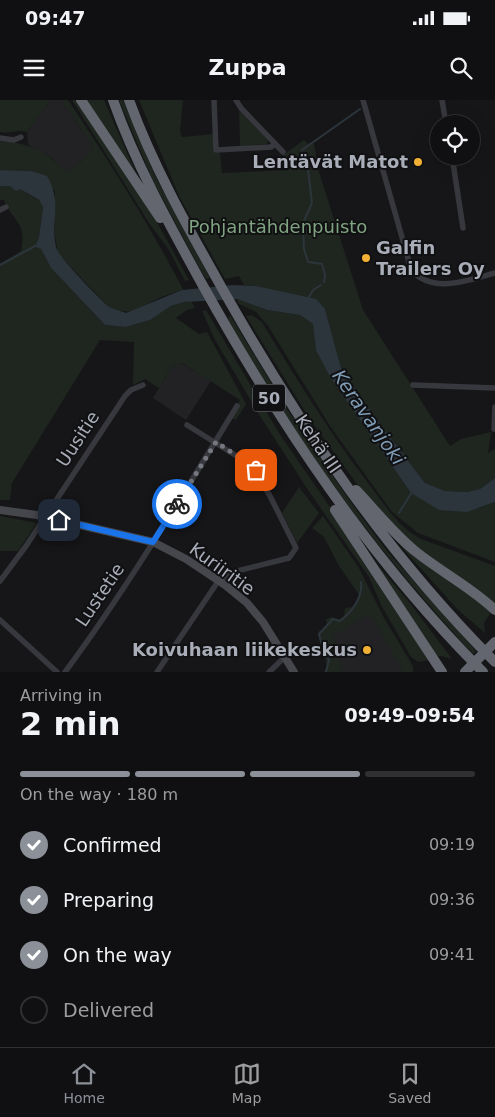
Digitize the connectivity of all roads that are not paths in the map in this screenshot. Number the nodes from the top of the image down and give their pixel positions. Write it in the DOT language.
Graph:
graph roads {
  1 [pos="81,100"];
  2 [pos="113,100"];
  3 [pos="214,100"];
  4 [pos="236,100"];
  5 [pos="364,100"];
  6 [pos="442,100"];
  7 [pos="131,103"];
  8 [pos="444,115"];
  9 [pos="21,137"];
  10 [pos="0,138"];
  11 [pos="275,144"];
  12 [pos="283,152"];
  13 [pos="453,165"];
  14 [pos="6,207"];
  15 [pos="0,210"];
  16 [pos="463,228"];
  17 [pos="185,254"];
  18 [pos="495,274"];
  19 [pos="143,385"];
  20 [pos="413,385"];
  21 [pos="495,388"];
  22 [pos="238,406"];
  23 [pos="495,407"];
  24 [pos="187,424"];
  25 [pos="494,429"];
  26 [pos="216,442"];
  27 [pos="326,459"];
  28 [pos="320,477"];
  29 [pos="0,510"];
  30 [pos="44,516"];
  31 [pos="153,542"];
  32 [pos="218,580"];
  33 [pos="0,581"];
  34 [pos="494,609"];
  35 [pos="0,620"];
  36 [pos="495,642"];
  37 [pos="495,649"];
  38 [pos="285,657"];
  39 [pos="495,662"];
  40 [pos="442,670"];
  41 [pos="57,672"];
  42 [pos="65,672"];
  43 [pos="157,672"];
  44 [pos="269,672"];
  45 [pos="294,672"];
  46 [pos="465,672"];
  47 [pos="472,672"];
  48 [pos="483,672"];
  1 -- 17 [label="highway"];
  2 -- 17 [label="highway, Kehä III / 50"];
  3 -- 11 [label="street"];
  4 -- 11 [label="street"];
  5 -- 18 [label="street"];
  6 -- 8 [label="street"];
  7 -- 27 [label="highway, Kehä III / 50"];
  9 -- 10 [label="street"];
  11 -- 12 [label="street"];
  13 -- 16 [label="street"];
  14 -- 15 [label="street"];
  17 -- 28 [label="highway, Kehä III / 50"];
  19 -- 30 [label="street, Uusitie"];
  20 -- 21 [label="street"];
  22 -- 26 [label="street, Lustetie"];
  23 -- 25 [label="street"];
  24 -- 26 [label="street"];
  26 -- 31 [label="street, Lustetie"];
  26 -- 32 [label="street"];
  27 -- 34 [label="highway"];
  27 -- 39 [label="highway, Kehä III / 50"];
  28 -- 40 [label="highway"];
  28 -- 48 [label="highway, Kehä III / 50"];
  29 -- 30 [label="street, Kuriiritie"];
  30 -- 31 [label="street, Kuriiritie"];
  30 -- 33 [label="street, Uusitie"];
  31 -- 32 [label="street, Kuriiritie"];
  31 -- 42 [label="street, Lustetie"];
  32 -- 38 [label="street, Kuriiritie"];
  32 -- 43 [label="street"];
  35 -- 41 [label="street"];
  36 -- 46 [label="highway"];
  37 -- 47 [label="highway"];
  38 -- 44 [label="street"];
  38 -- 45 [label="street, Kuriiritie"];
}
